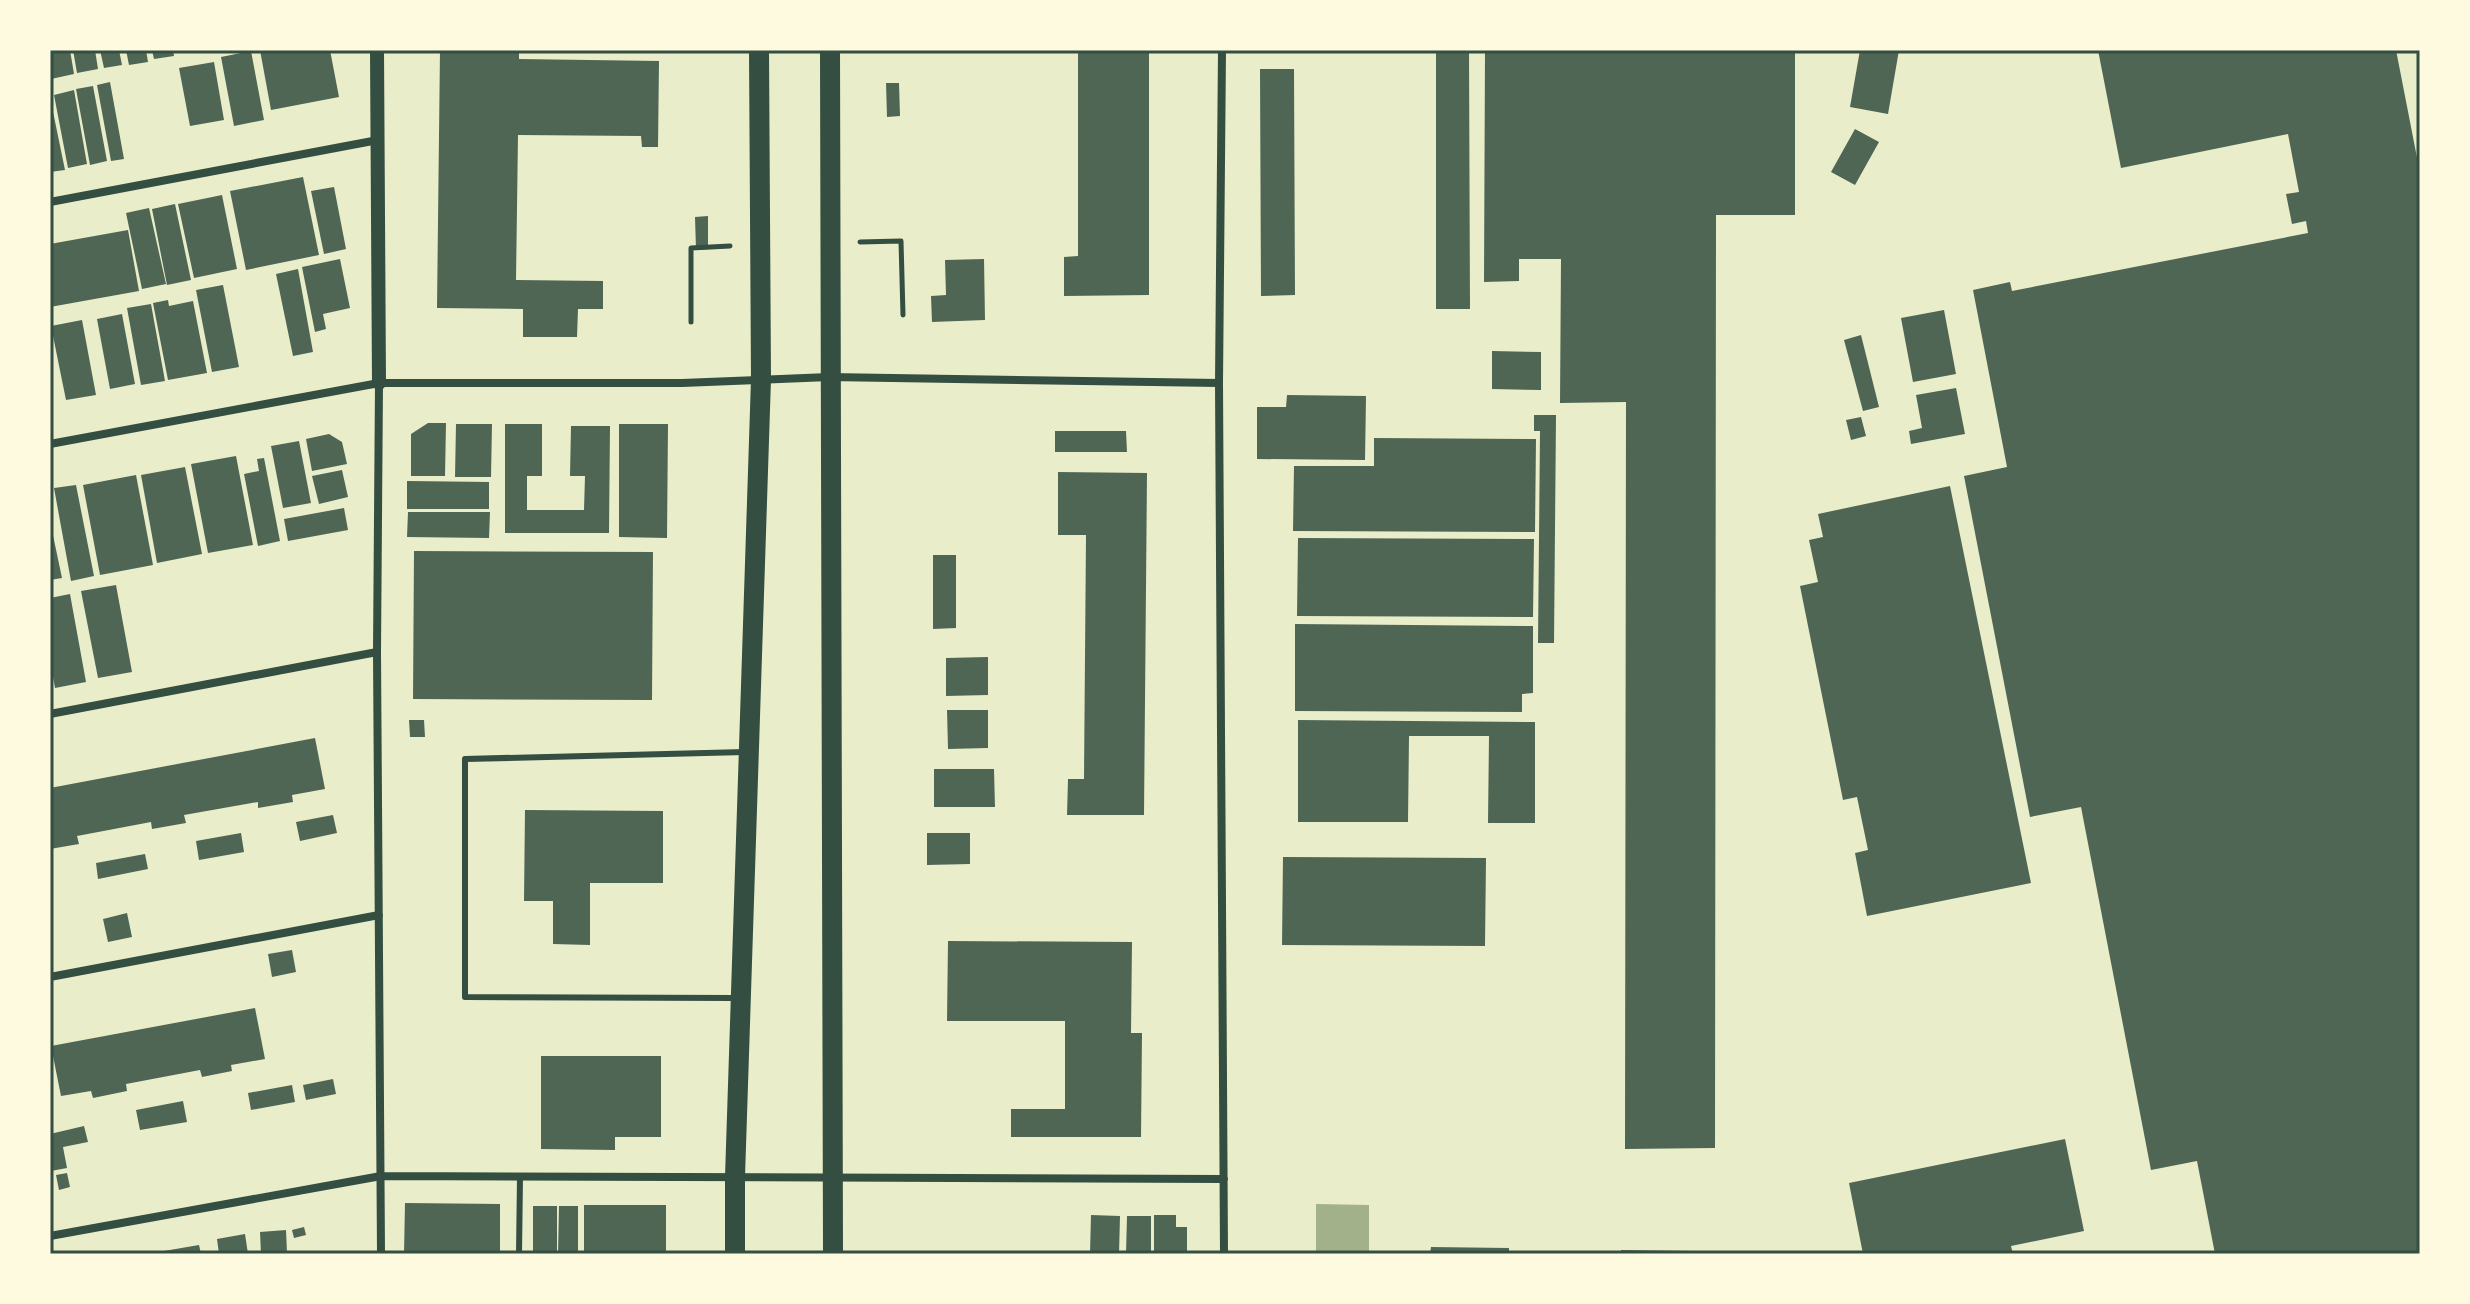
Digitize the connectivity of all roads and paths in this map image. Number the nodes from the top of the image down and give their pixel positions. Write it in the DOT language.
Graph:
graph roads {
  1 [pos="377,50"];
  2 [pos="759,50"];
  3 [pos="830,50"];
  4 [pos="1222,50"];
  5 [pos="378,140"];
  6 [pos="50,202"];
  7 [pos="901,241"];
  8 [pos="691,248"];
  9 [pos="903,315"];
  10 [pos="691,322"];
  11 [pos="829,377"];
  12 [pos="761,379"];
  13 [pos="379,383"];
  14 [pos="1219,383"];
  15 [pos="50,444"];
  16 [pos="377,652"];
  17 [pos="50,714"];
  18 [pos="748,752"];
  19 [pos="379,915"];
  20 [pos="50,977"];
  21 [pos="740,998"];
  22 [pos="381,1176"];
  23 [pos="520,1176"];
  24 [pos="735,1177"];
  25 [pos="834,1177"];
  26 [pos="1224,1179"];
  27 [pos="50,1236"];
  28 [pos="381,1254"];
  29 [pos="519,1254"];
  30 [pos="735,1254"];
  31 [pos="833,1254"];
  32 [pos="1224,1254"];
  1 -- 5 [label="street"];
  2 -- 12 [label="main road"];
  3 -- 11 [label="main road"];
  4 -- 14 [label="street"];
  5 -- 6 [label="street"];
  5 -- 13 [label="street"];
  7 -- 9 [label="path"];
  8 -- 10 [label="path"];
  11 -- 12 [label="street"];
  11 -- 14 [label="street"];
  11 -- 25 [label="main road"];
  12 -- 13 [label="street"];
  12 -- 18 [label="main road"];
  13 -- 15 [label="street"];
  13 -- 16 [label="street"];
  14 -- 26 [label="street"];
  16 -- 17 [label="street"];
  16 -- 19 [label="street"];
  18 -- 21 [label="main road"];
  18 -- 21 [label="lane"];
  19 -- 20 [label="street"];
  19 -- 22 [label="street"];
  21 -- 24 [label="main road"];
  22 -- 23 [label="street"];
  22 -- 27 [label="street"];
  22 -- 28 [label="street"];
  23 -- 24 [label="street"];
  23 -- 29 [label="lane"];
  24 -- 25 [label="street"];
  24 -- 30 [label="main road"];
  25 -- 26 [label="street"];
  25 -- 31 [label="main road"];
  26 -- 32 [label="street"];
}
